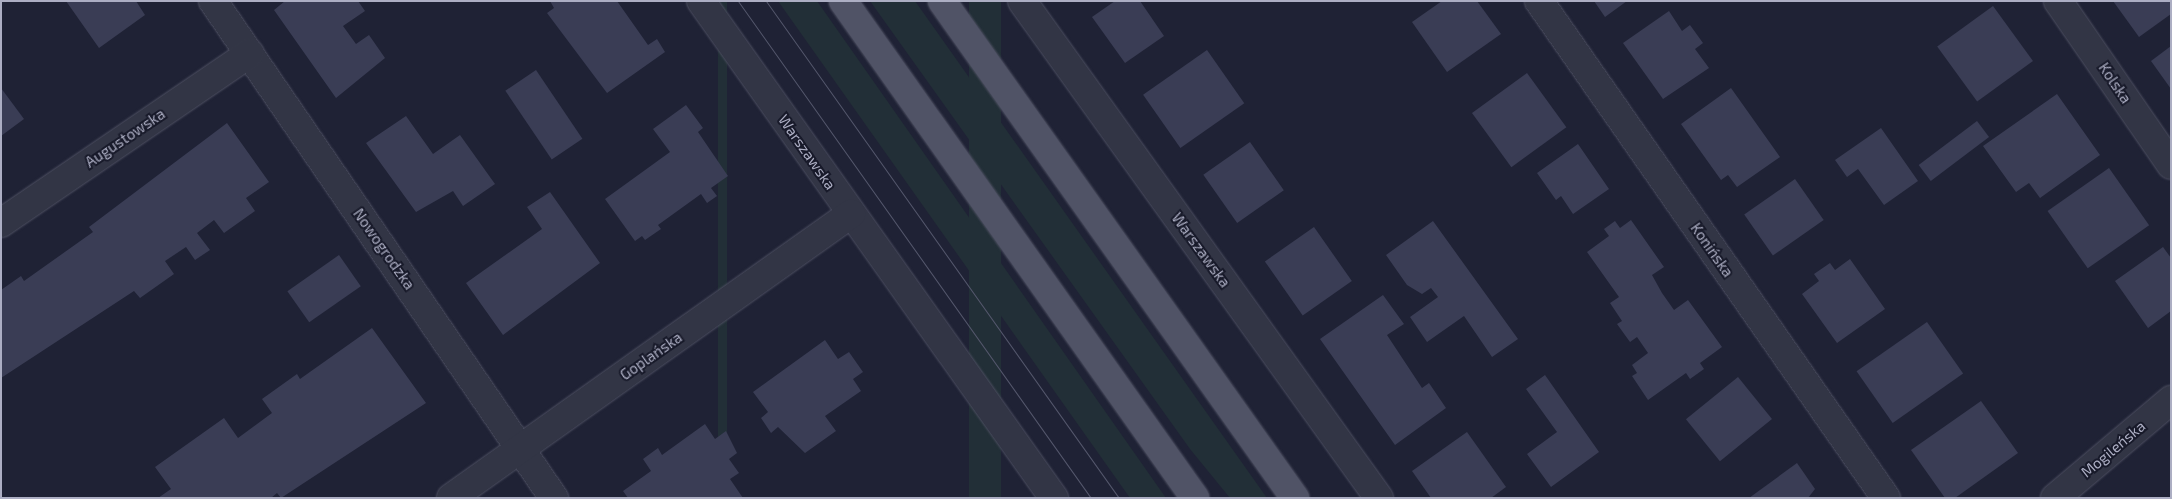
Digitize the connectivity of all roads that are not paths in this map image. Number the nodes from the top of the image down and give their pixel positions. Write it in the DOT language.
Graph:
graph roads {
  1 [pos="213,1"];
  2 [pos="701,1"];
  3 [pos="843,1"];
  4 [pos="942,1"];
  5 [pos="1022,1"];
  6 [pos="1538,1"];
  7 [pos="2058,1"];
  8 [pos="250,53"];
  9 [pos="2171,165"];
  10 [pos="851,214"];
  11 [pos="1,223"];
  12 [pos="2171,400"];
  13 [pos="521,447"];
  14 [pos="451,498"];
  15 [pos="554,498"];
  16 [pos="1054,498"];
  17 [pos="1196,498"];
  18 [pos="1294,498"];
  19 [pos="1379,498"];
  20 [pos="1886,498"];
  21 [pos="2055,498"];
  1 -- 8 [label="street, Nowogrodzka"];
  2 -- 10 [label="street, Warszawska"];
  3 -- 17 [label="main road"];
  4 -- 18 [label="main road"];
  5 -- 19 [label="street, Warszawska"];
  6 -- 20 [label="street, Konińska"];
  7 -- 9 [label="street, Kolska"];
  8 -- 11 [label="street, Augustowska"];
  8 -- 13 [label="street, Nowogrodzka"];
  10 -- 13 [label="street, Goplańska"];
  10 -- 16 [label="street, Warszawska"];
  12 -- 21 [label="street, Mogileńska"];
  13 -- 14 [label="street, Goplańska"];
  13 -- 15 [label="street, Nowogrodzka"];
}
